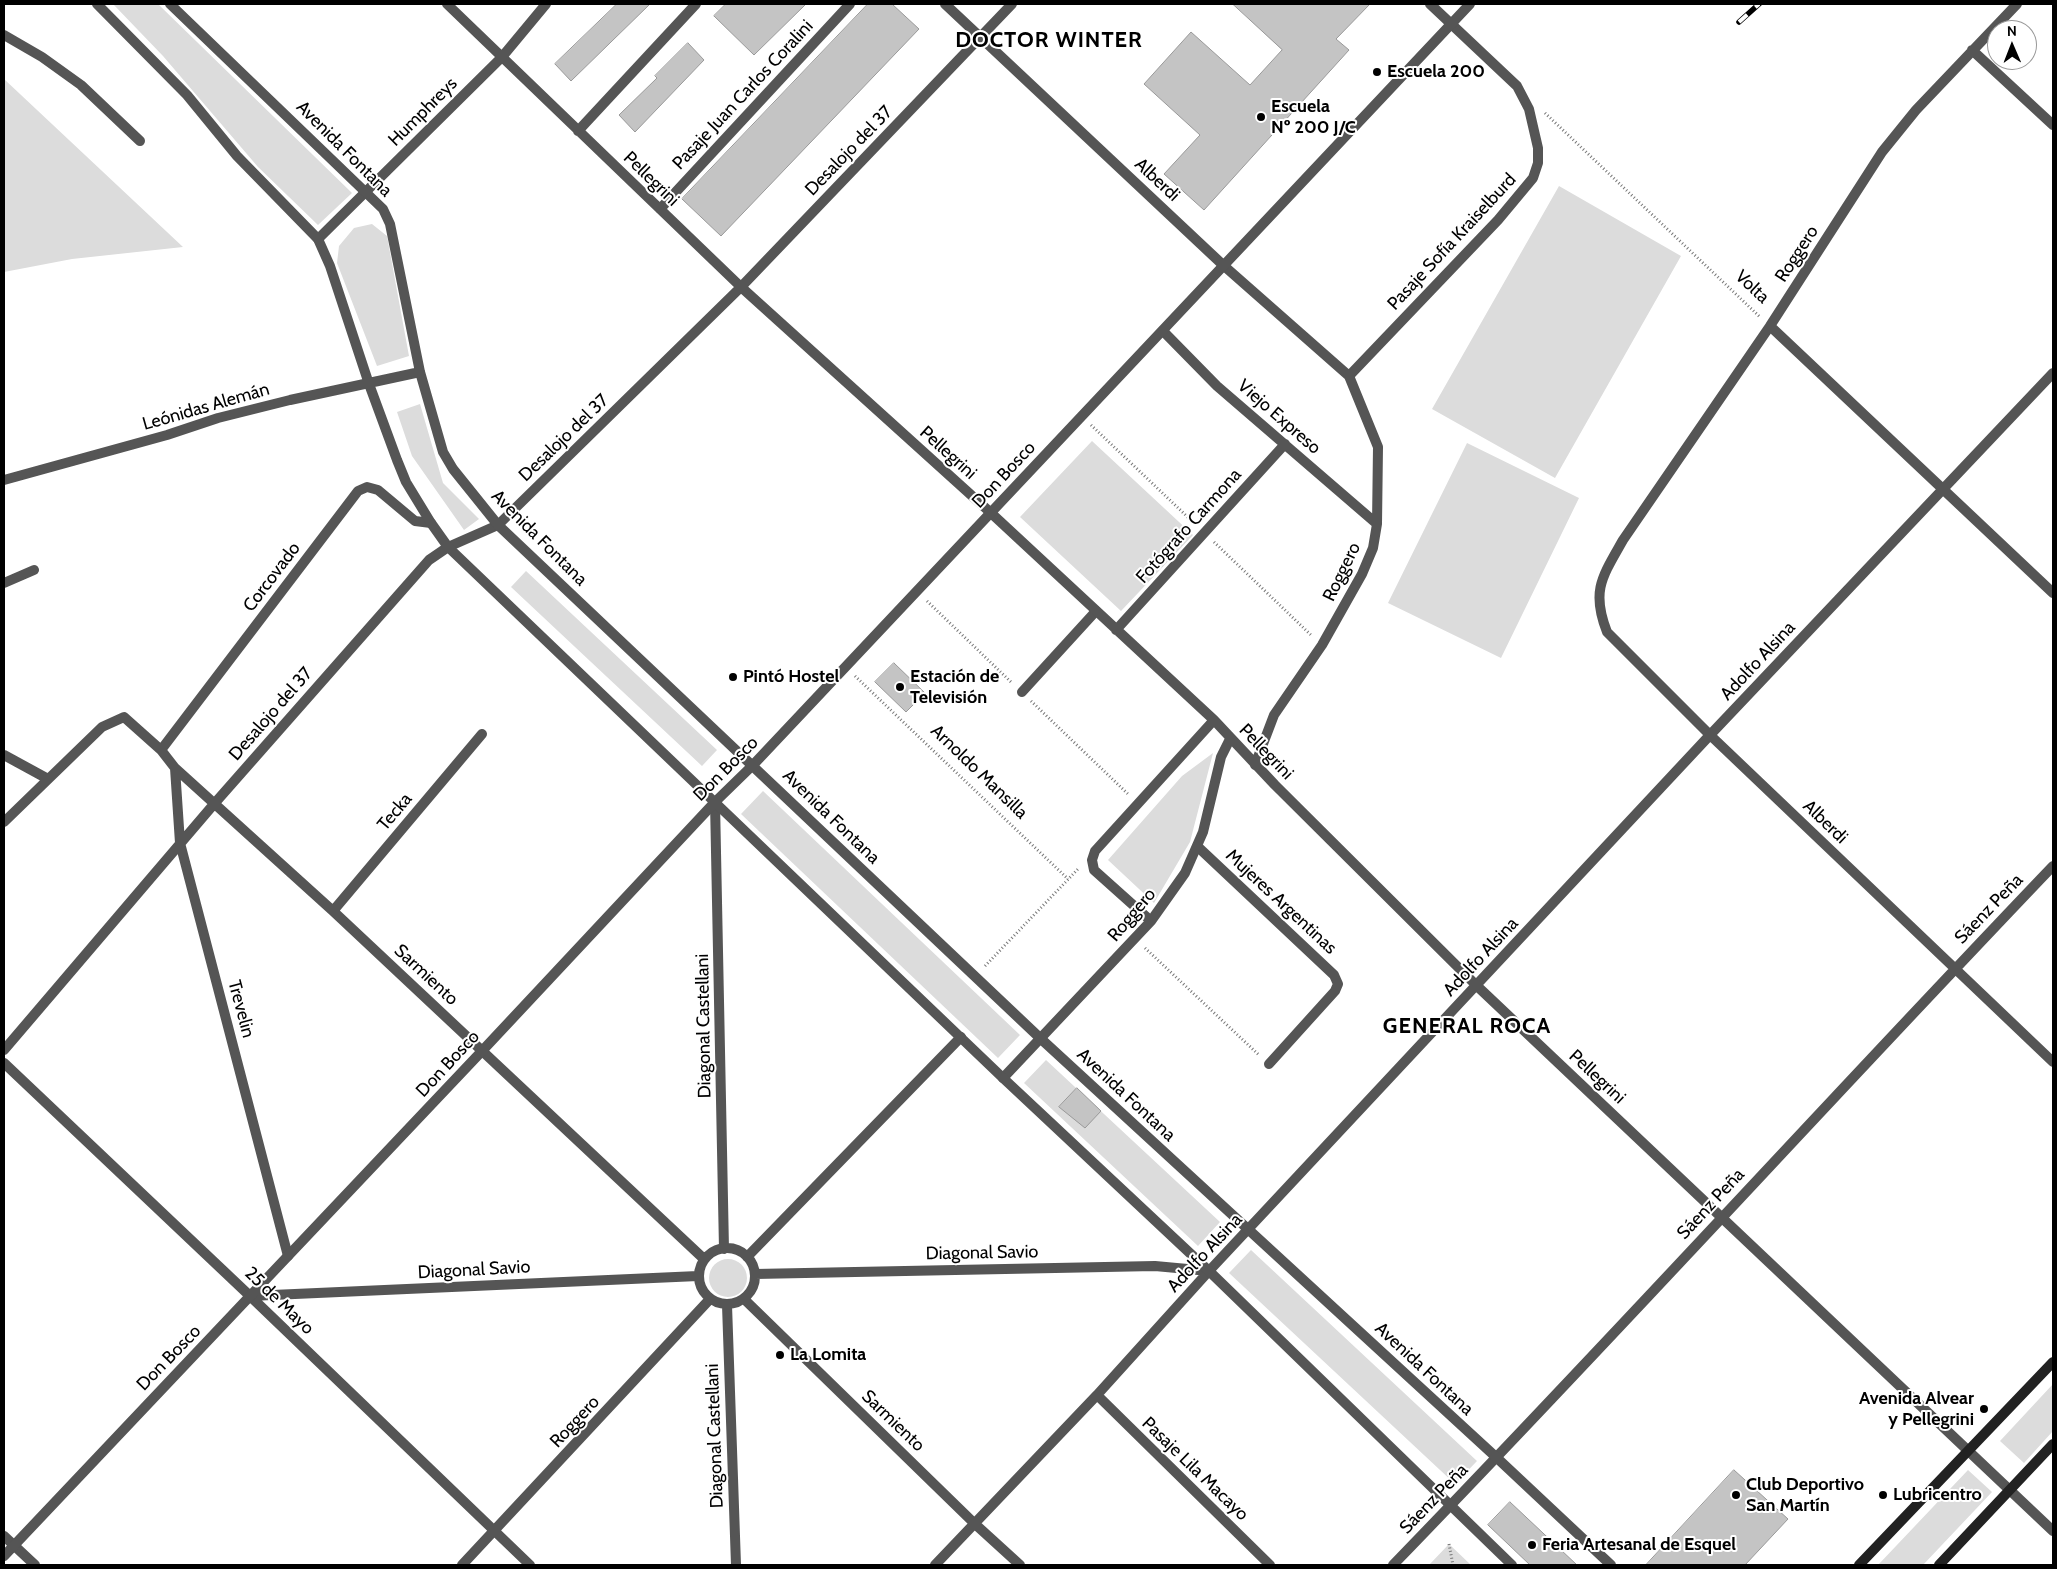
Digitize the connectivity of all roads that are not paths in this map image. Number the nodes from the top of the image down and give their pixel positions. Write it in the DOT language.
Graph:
graph roads {
  1 [pos="97,4"];
  2 [pos="170,4"];
  3 [pos="447,4"];
  4 [pos="546,4"];
  5 [pos="696,4"];
  6 [pos="850,4"];
  7 [pos="945,4"];
  8 [pos="1012,4"];
  9 [pos="1430,4"];
  10 [pos="1470,4"];
  11 [pos="2017,4"];
  12 [pos="1451,23"];
  13 [pos="4,35"];
  14 [pos="981,37"];
  15 [pos="1972,50"];
  16 [pos="502,57"];
  17 [pos="2053,125"];
  18 [pos="578,131"];
  19 [pos="140,141"];
  20 [pos="366,193"];
  21 [pos="660,209"];
  22 [pos="318,238"];
  23 [pos="1223,265"];
  24 [pos="741,287"];
  25 [pos="1770,326"];
  26 [pos="1163,331"];
  27 [pos="420,372"];
  28 [pos="2053,373"];
  29 [pos="1349,376"];
  30 [pos="369,384"];
  31 [pos="1285,444"];
  32 [pos="4,480"];
  33 [pos="1943,489"];
  34 [pos="991,513"];
  35 [pos="431,523"];
  36 [pos="1377,524"];
  37 [pos="498,525"];
  38 [pos="448,547"];
  39 [pos="34,570"];
  40 [pos="4,583"];
  41 [pos="1599,592"];
  42 [pos="2053,594"];
  43 [pos="1096,611"];
  44 [pos="1116,630"];
  45 [pos="1022,692"];
  46 [pos="1214,720"];
  47 [pos="482,734"];
  48 [pos="1710,735"];
  49 [pos="1230,739"];
  50 [pos="161,750"];
  51 [pos="4,755"];
  52 [pos="753,765"];
  53 [pos="1255,765"];
  54 [pos="175,768"];
  55 [pos="48,779"];
  56 [pos="715,802"];
  57 [pos="214,804"];
  58 [pos="4,822"];
  59 [pos="180,843"];
  60 [pos="1198,847"];
  61 [pos="2053,866"];
  62 [pos="333,912"];
  63 [pos="1152,921"];
  64 [pos="1954,969"];
  65 [pos="1477,986"];
  66 [pos="961,1038"];
  67 [pos="1040,1038"];
  68 [pos="4,1050"];
  69 [pos="482,1050"];
  70 [pos="2053,1062"];
  71 [pos="4,1063"];
  72 [pos="1269,1064"];
  73 [pos="1002,1078"];
  74 [pos="1722,1216"];
  75 [pos="1249,1230"];
  76 [pos="724,1249"];
  77 [pos="288,1256"];
  78 [pos="747,1257"];
  79 [pos="704,1259"];
  80 [pos="1209,1271"];
  81 [pos="755,1274"];
  82 [pos="698,1276"];
  83 [pos="250,1296"];
  84 [pos="744,1298"];
  85 [pos="710,1300"];
  86 [pos="727,1305"];
  87 [pos="2053,1362"];
  88 [pos="1097,1395"];
  89 [pos="2053,1444"];
  90 [pos="1968,1450"];
  91 [pos="1497,1458"];
  92 [pos="2009,1489"];
  93 [pos="1451,1506"];
  94 [pos="974,1524"];
  95 [pos="2053,1531"];
  96 [pos="494,1532"];
  97 [pos="4,1536"];
  98 [pos="14,1545"];
  99 [pos="4,1556"];
  100 [pos="35,1565"];
  101 [pos="462,1565"];
  102 [pos="530,1565"];
  103 [pos="736,1565"];
  104 [pos="935,1565"];
  105 [pos="1020,1565"];
  106 [pos="1270,1565"];
  107 [pos="1393,1565"];
  108 [pos="1512,1565"];
  109 [pos="1611,1565"];
  110 [pos="1860,1565"];
  111 [pos="1939,1565"];
  1 -- 22 [label="street"];
  2 -- 20 [label="street, Avenida Fontana"];
  3 -- 16 [label="street, Pellegrini"];
  4 -- 16 [label="street, Humphreys"];
  5 -- 18 [label="street"];
  6 -- 21 [label="street, Pasaje Juan Carlos Coralini"];
  7 -- 14 [label="street, Alberdi"];
  8 -- 14 [label="street, Desalojo del 37"];
  9 -- 12 [label="street"];
  10 -- 12 [label="street, Don Bosco"];
  11 -- 15 [label="street, Roggero"];
  12 -- 23 [label="street, Don Bosco"];
  12 -- 29 [label="street, Pasaje Sofía Kraiselburd"];
  13 -- 19 [label="street"];
  14 -- 23 [label="street, Alberdi"];
  14 -- 24 [label="street, Desalojo del 37"];
  15 -- 17 [label="street"];
  15 -- 25 [label="street, Roggero"];
  16 -- 18 [label="street, Pellegrini"];
  16 -- 20 [label="street, Humphreys"];
  18 -- 21 [label="street, Pellegrini"];
  20 -- 22 [label="street, Humphreys"];
  20 -- 27 [label="street, Avenida Fontana"];
  21 -- 24 [label="street, Pellegrini"];
  22 -- 30 [label="street"];
  23 -- 26 [label="street, Don Bosco"];
  23 -- 29 [label="street, Alberdi"];
  24 -- 34 [label="street, Pellegrini"];
  24 -- 37 [label="street, Desalojo del 37"];
  25 -- 33 [label="street, Volta"];
  25 -- 41 [label="street, Roggero"];
  26 -- 31 [label="street, Viejo Expreso"];
  26 -- 34 [label="street, Don Bosco"];
  27 -- 30 [label="street, Leónidas Alemán"];
  27 -- 37 [label="street, Avenida Fontana"];
  28 -- 33 [label="street, Adolfo Alsina"];
  29 -- 36 [label="street, Roggero"];
  30 -- 32 [label="street, Leónidas Alemán"];
  30 -- 35 [label="street"];
  31 -- 36 [label="street, Viejo Expreso"];
  31 -- 44 [label="street, Fotógrafo Carmona"];
  33 -- 42 [label="street, Volta"];
  33 -- 48 [label="street, Adolfo Alsina"];
  34 -- 43 [label="street, Pellegrini"];
  34 -- 52 [label="street, Don Bosco"];
  35 -- 38 [label="street"];
  35 -- 50 [label="street, Corcovado"];
  36 -- 53 [label="street, Roggero"];
  37 -- 38 [label="street, Desalojo del 37"];
  37 -- 52 [label="street, Avenida Fontana"];
  38 -- 56 [label="street"];
  38 -- 57 [label="street, Desalojo del 37"];
  39 -- 40 [label="street"];
  41 -- 48 [label="street, Alberdi"];
  43 -- 44 [label="street, Pellegrini"];
  43 -- 45 [label="street"];
  44 -- 46 [label="street, Pellegrini"];
  46 -- 49 [label="street, Pellegrini"];
  46 -- 63 [label="street"];
  47 -- 62 [label="street, Tecka"];
  48 -- 64 [label="street, Alberdi"];
  48 -- 65 [label="street, Adolfo Alsina"];
  49 -- 53 [label="street, Pellegrini"];
  49 -- 60 [label="street, Roggero"];
  50 -- 54 [label="street, Sarmiento"];
  50 -- 55 [label="street, Sarmiento"];
  51 -- 55 [label="street"];
  52 -- 56 [label="street, Don Bosco"];
  52 -- 67 [label="street, Avenida Fontana"];
  53 -- 65 [label="street, Pellegrini"];
  54 -- 57 [label="street, Sarmiento"];
  54 -- 59 [label="street, Trevelin"];
  55 -- 58 [label="street"];
  56 -- 66 [label="street"];
  56 -- 69 [label="street, Don Bosco"];
  56 -- 76 [label="street, Diagonal Castellani"];
  57 -- 59 [label="street, Desalojo del 37"];
  57 -- 62 [label="street, Sarmiento"];
  59 -- 68 [label="street, Desalojo del 37"];
  59 -- 77 [label="street, Trevelin"];
  60 -- 63 [label="street, Roggero"];
  60 -- 72 [label="street, Mujeres Argentinas"];
  61 -- 64 [label="street, Sáenz Peña"];
  62 -- 69 [label="street, Sarmiento"];
  63 -- 67 [label="street, Roggero"];
  64 -- 70 [label="street, Alberdi"];
  64 -- 74 [label="street, Sáenz Peña"];
  65 -- 74 [label="street, Pellegrini"];
  65 -- 75 [label="street, Adolfo Alsina"];
  66 -- 73 [label="street"];
  66 -- 78 [label="street"];
  67 -- 73 [label="street, Roggero"];
  67 -- 75 [label="street, Avenida Fontana"];
  69 -- 77 [label="street, Don Bosco"];
  69 -- 79 [label="street, Sarmiento"];
  71 -- 83 [label="street, 25 de Mayo"];
  73 -- 80 [label="street"];
  74 -- 90 [label="street, Pellegrini"];
  74 -- 91 [label="street, Sáenz Peña"];
  75 -- 80 [label="street, Adolfo Alsina"];
  75 -- 91 [label="street, Avenida Fontana"];
  76 -- 78 [label="street"];
  76 -- 79 [label="street"];
  77 -- 83 [label="street, Don Bosco"];
  78 -- 81 [label="street"];
  79 -- 82 [label="street"];
  80 -- 81 [label="street, Diagonal Savio"];
  80 -- 88 [label="street, Adolfo Alsina"];
  80 -- 93 [label="street"];
  81 -- 84 [label="street"];
  82 -- 83 [label="street, Diagonal Savio"];
  82 -- 85 [label="street"];
  83 -- 96 [label="street, 25 de Mayo"];
  83 -- 98 [label="street, Don Bosco"];
  84 -- 86 [label="street"];
  84 -- 94 [label="street, Sarmiento"];
  85 -- 86 [label="street"];
  85 -- 96 [label="street, Roggero"];
  86 -- 103 [label="street, Diagonal Castellani"];
  87 -- 90 [label="main road"];
  88 -- 94 [label="street, Adolfo Alsina"];
  88 -- 106 [label="street, Pasaje Lila Macayo"];
  89 -- 92 [label="main road"];
  90 -- 92 [label="street, Pellegrini"];
  90 -- 110 [label="main road"];
  91 -- 93 [label="street, Sáenz Peña"];
  91 -- 109 [label="street, Avenida Fontana"];
  92 -- 95 [label="street, Pellegrini"];
  92 -- 111 [label="main road"];
  93 -- 107 [label="street, Sáenz Peña"];
  93 -- 108 [label="street"];
  94 -- 104 [label="street, Adolfo Alsina"];
  94 -- 105 [label="street, Sarmiento"];
  96 -- 101 [label="street, Roggero"];
  96 -- 102 [label="street, 25 de Mayo"];
  97 -- 98 [label="street"];
  98 -- 99 [label="street, Don Bosco"];
  98 -- 100 [label="street"];
}
